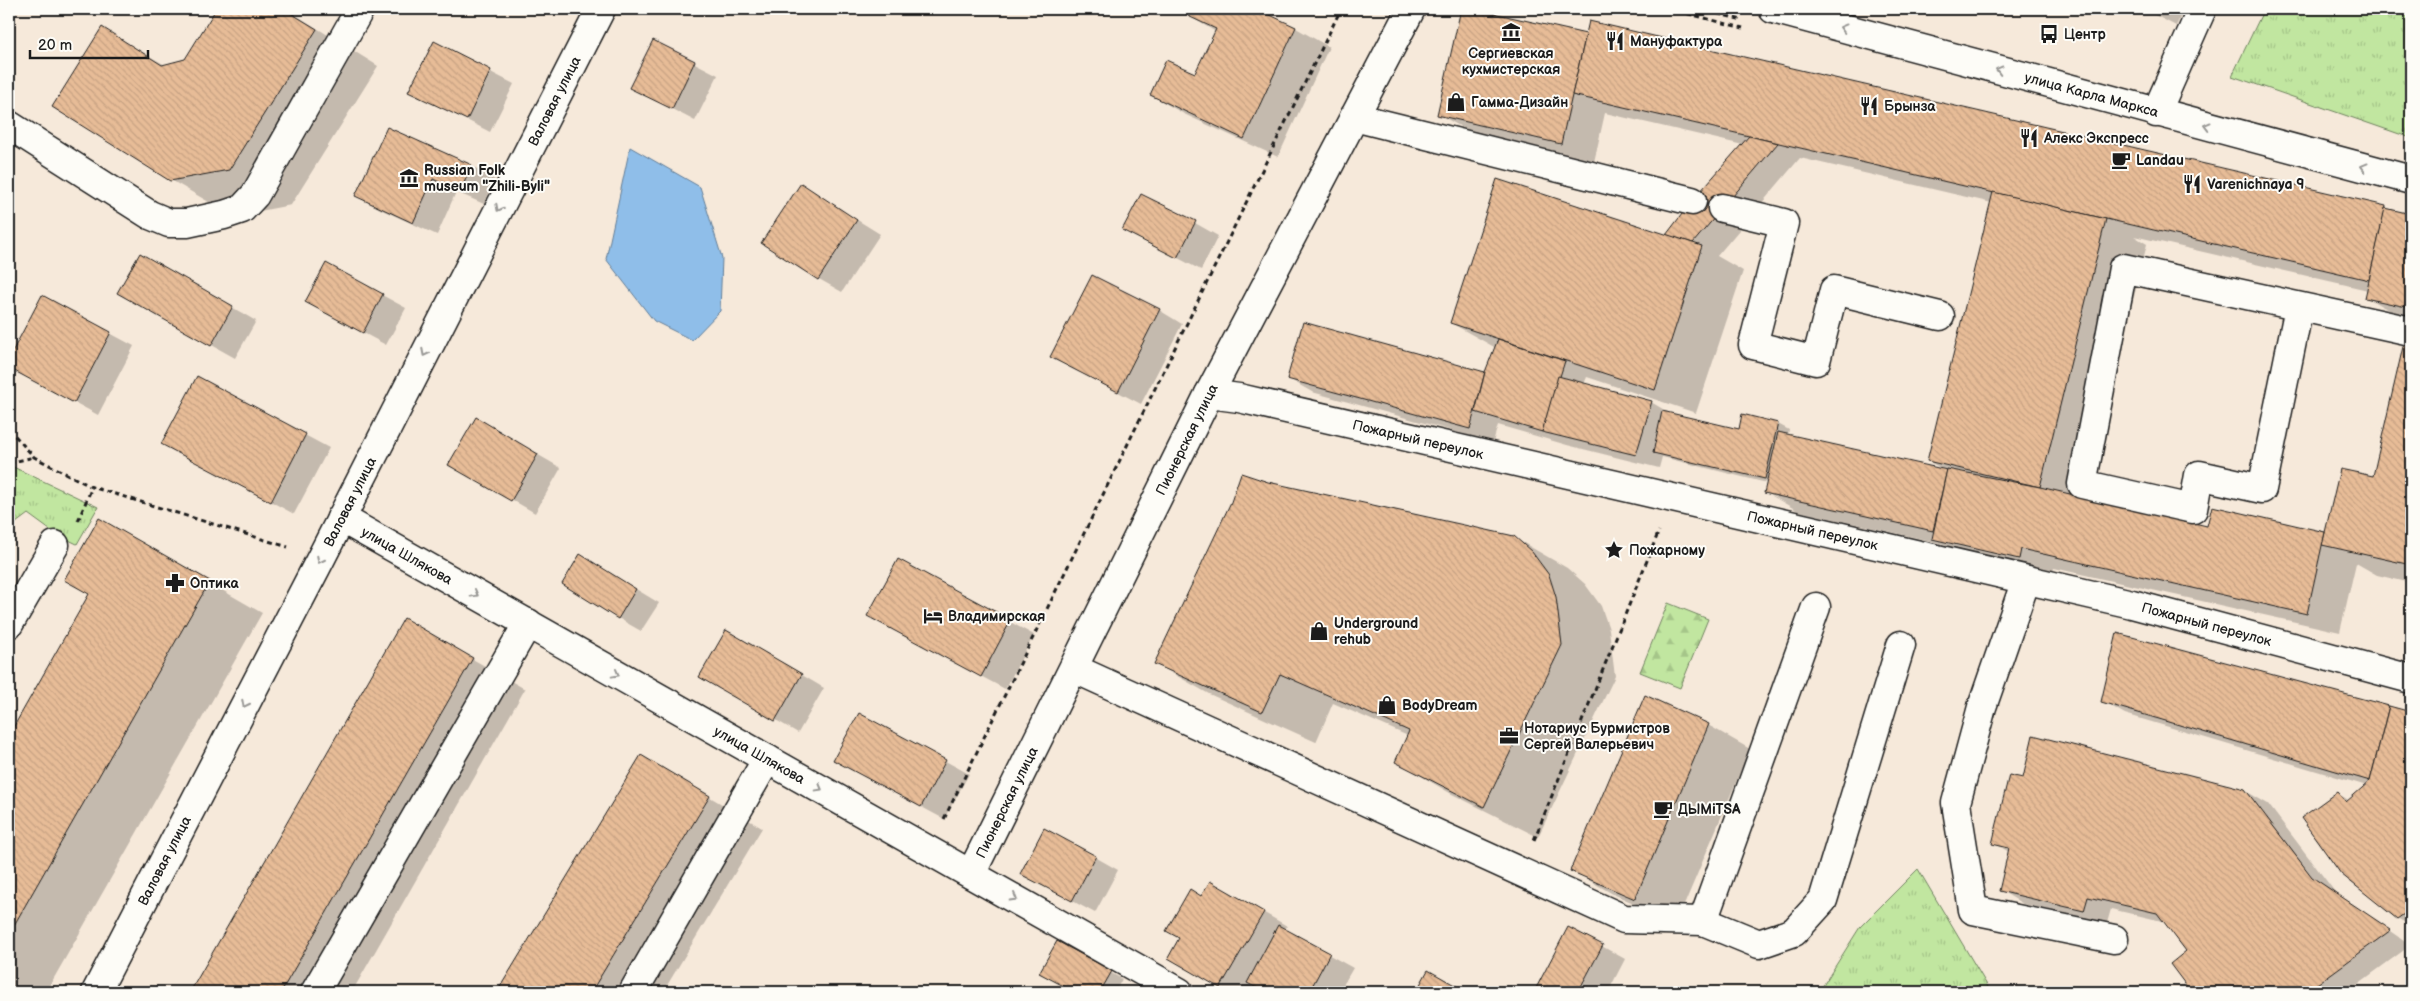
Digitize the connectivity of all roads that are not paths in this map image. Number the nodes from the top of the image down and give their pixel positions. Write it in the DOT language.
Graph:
graph roads {
  1 [pos="360,9"];
  2 [pos="601,9"];
  3 [pos="1411,9"];
  4 [pos="1773,9"];
  5 [pos="2202,9"];
  6 [pos="2156,113"];
  7 [pos="1354,117"];
  8 [pos="9,126"];
  9 [pos="2411,180"];
  10 [pos="1692,201"];
  11 [pos="1722,208"];
  12 [pos="2299,307"];
  13 [pos="1940,316"];
  14 [pos="2411,331"];
  15 [pos="1210,394"];
  16 [pos="342,518"];
  17 [pos="55,545"];
  18 [pos="2026,580"];
  19 [pos="1816,607"];
  20 [pos="528,623"];
  21 [pos="9,624"];
  22 [pos="1902,645"];
  23 [pos="1075,669"];
  24 [pos="2411,679"];
  25 [pos="767,759"];
  26 [pos="971,874"];
  27 [pos="1702,921"];
  28 [pos="2114,939"];
  29 [pos="96,992"];
  30 [pos="315,992"];
  31 [pos="633,992"];
  32 [pos="1179,992"];
  1 -- 8 [label="street"];
  2 -- 16 [label="street, Валовая улица, one-way"];
  3 -- 7 [label="street, Пионерская улица"];
  6 -- 4 [label="street, улица Карла Маркса, one-way"];
  5 -- 6 [label="street"];
  9 -- 6 [label="street, улица Карла Маркса, one-way"];
  7 -- 10 [label="street"];
  7 -- 15 [label="street, Пионерская улица"];
  11 -- 13 [label="street"];
  12 -- 12 [label="street"];
  12 -- 14 [label="street"];
  15 -- 18 [label="street, Пожарный переулок"];
  15 -- 23 [label="street, Пионерская улица"];
  16 -- 20 [label="street, улица Шлякова, one-way"];
  16 -- 29 [label="street, Валовая улица, one-way"];
  17 -- 21 [label="street"];
  18 -- 24 [label="street, Пожарный переулок"];
  18 -- 28 [label="street"];
  19 -- 27 [label="street"];
  20 -- 25 [label="street, улица Шлякова, one-way"];
  20 -- 30 [label="street"];
  22 -- 27 [label="street"];
  23 -- 26 [label="street, Пионерская улица"];
  23 -- 27 [label="street"];
  25 -- 26 [label="street, улица Шлякова, one-way"];
  25 -- 31 [label="street"];
  26 -- 32 [label="street, улица Шлякова, one-way"];
}
